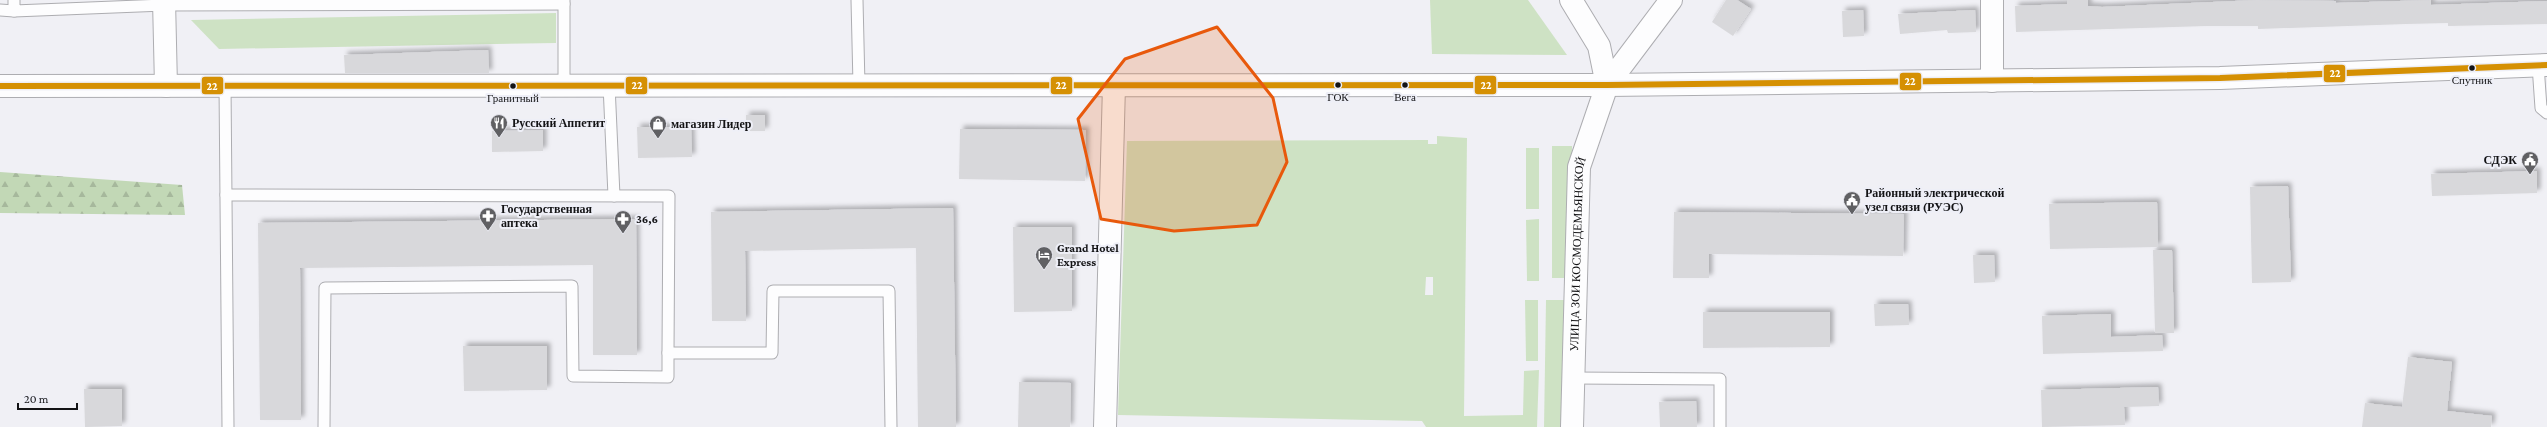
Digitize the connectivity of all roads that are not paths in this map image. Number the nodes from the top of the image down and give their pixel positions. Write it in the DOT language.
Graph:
graph roads {
  1 [pos="857,0"];
  2 [pos="1571,0"];
  3 [pos="1671,0"];
  4 [pos="1992,0"];
  5 [pos="164,2"];
  6 [pos="564,2"];
  7 [pos="14,5"];
  8 [pos="0,10"];
  9 [pos="2543,65"];
  10 [pos="1992,81"];
  11 [pos="610,85"];
  12 [pos="859,85"];
  13 [pos="1114,85"];
  14 [pos="1607,85"];
  15 [pos="0,86"];
  16 [pos="166,86"];
  17 [pos="225,86"];
  18 [pos="564,86"];
  19 [pos="2547,112"];
  20 [pos="226,195"];
  21 [pos="614,196"];
  22 [pos="668,353"];
  23 [pos="1573,378"];
  24 [pos="228,427"];
  25 [pos="324,427"];
  26 [pos="891,427"];
  27 [pos="1105,427"];
  28 [pos="1572,427"];
  29 [pos="1720,427"];
  1 -- 12 [label="lane"];
  2 -- 14 [label="street"];
  3 -- 14 [label="street"];
  4 -- 10 [label="street"];
  5 -- 6 [label="lane"];
  5 -- 7 [label="lane"];
  5 -- 16 [label="street"];
  6 -- 18 [label="lane"];
  7 -- 8 [label="lane"];
  9 -- 10 [label="street"];
  9 -- 19 [label="lane"];
  10 -- 14 [label="street"];
  11 -- 12 [label="street"];
  11 -- 18 [label="street"];
  11 -- 21 [label="lane"];
  12 -- 13 [label="street"];
  13 -- 14 [label="street"];
  13 -- 27 [label="street"];
  14 -- 23 [label="street, УЛИЦА ЗОИ КОСМОДЕМЬЯНСКОЙ"];
  15 -- 16 [label="street"];
  16 -- 17 [label="street"];
  17 -- 18 [label="street"];
  17 -- 20 [label="lane"];
  20 -- 21 [label="lane"];
  20 -- 24 [label="lane"];
  21 -- 22 [label="lane"];
  22 -- 25 [label="lane"];
  22 -- 26 [label="lane"];
  23 -- 28 [label="street, УЛИЦА ЗОИ КОСМОДЕМЬЯНСКОЙ"];
  23 -- 29 [label="lane"];
}
